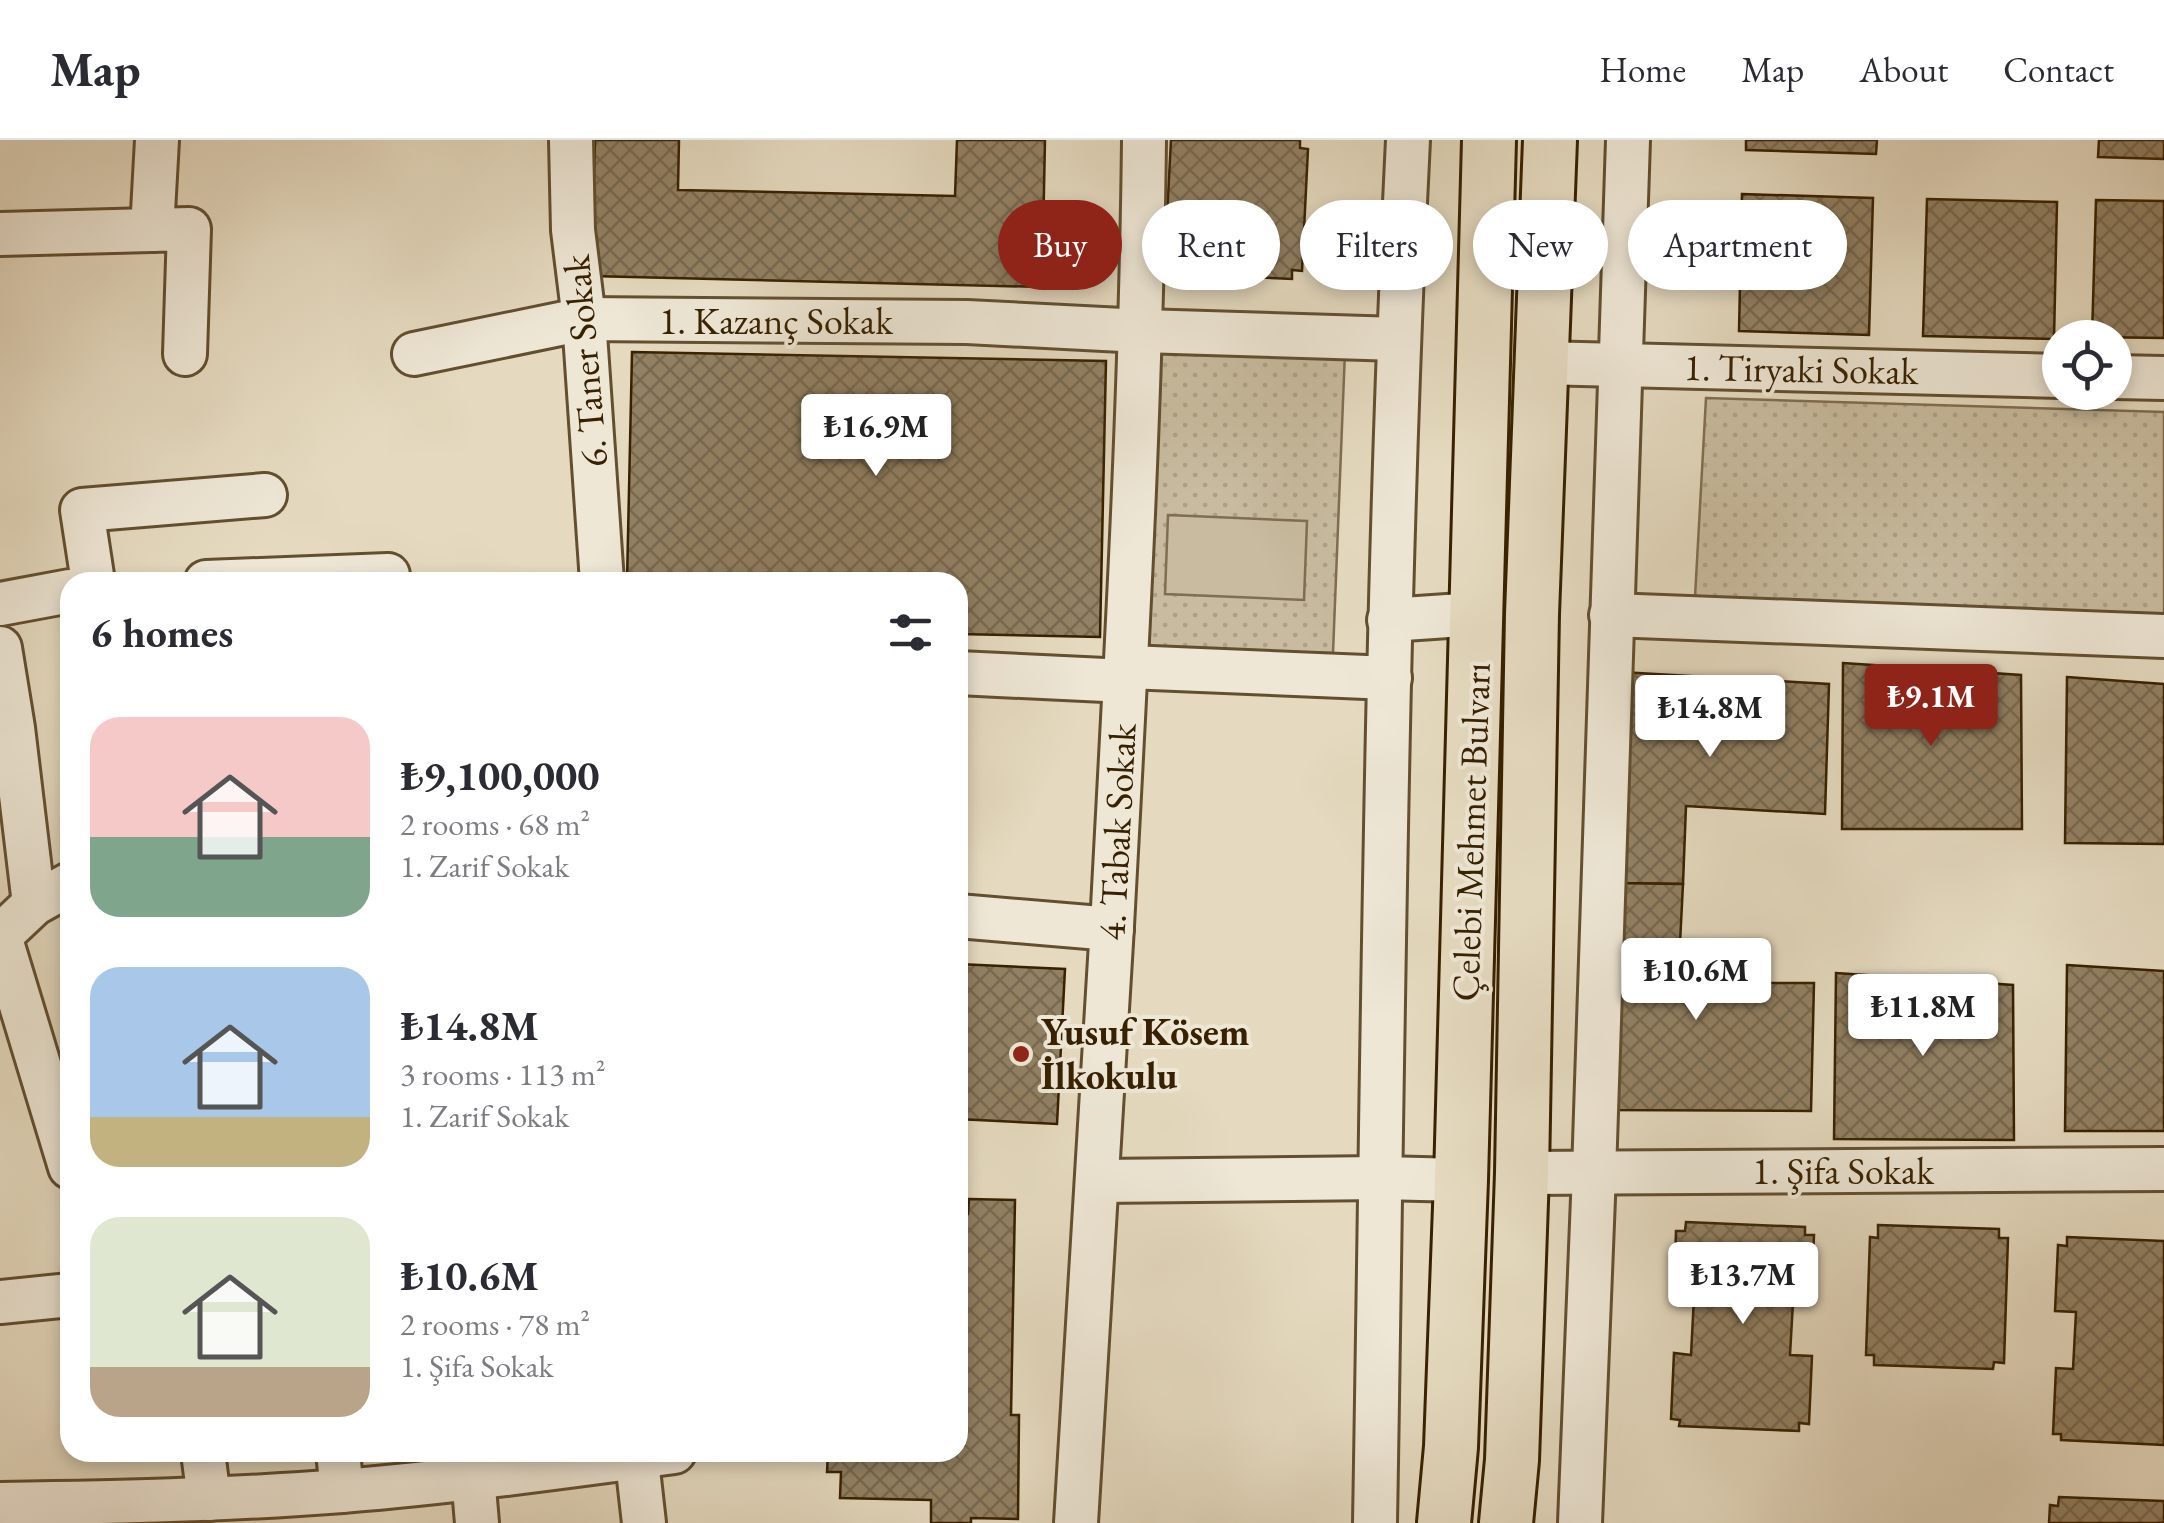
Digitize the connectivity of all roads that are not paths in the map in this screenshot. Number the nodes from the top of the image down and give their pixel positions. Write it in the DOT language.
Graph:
graph roads {
  1 [pos="156,140"];
  2 [pos="570,140"];
  3 [pos="1144,140"];
  4 [pos="1408,140"];
  5 [pos="1489,140"];
  6 [pos="1550,140"];
  7 [pos="1628,140"];
  8 [pos="152,230"];
  9 [pos="0,234"];
  10 [pos="584,319"];
  11 [pos="1142,330"];
  12 [pos="1398,338"];
  13 [pos="185,354"];
  14 [pos="414,354"];
  15 [pos="1542,363"];
  16 [pos="1620,365"];
  17 [pos="2042,376"];
  18 [pos="2132,377"];
  19 [pos="2164,378"];
  20 [pos="265,496"];
  21 [pos="91,572"];
  22 [pos="601,572"];
  23 [pos="60,593"];
  24 [pos="0,604"];
  25 [pos="1478,614"];
  26 [pos="1611,615"];
  27 [pos="1390,620"];
  28 [pos="2164,636"];
  29 [pos="0,648"];
  30 [pos="968,673"];
  31 [pos="1127,674"];
  32 [pos="1390,678"];
  33 [pos="6,728"];
  34 [pos="52,894"];
  35 [pos="968,917"];
  36 [pos="1112,929"];
  37 [pos="0,936"];
  38 [pos="60,1134"];
  39 [pos="2164,1169"];
  40 [pos="1522,1173"];
  41 [pos="1594,1173"];
  42 [pos="1381,1178"];
  43 [pos="1461,1180"];
  44 [pos="1099,1181"];
  45 [pos="60,1296"];
  46 [pos="0,1302"];
  47 [pos="204,1462"];
  48 [pos="531,1462"];
  49 [pos="648,1462"];
  50 [pos="472,1466"];
  51 [pos="340,1472"];
  52 [pos="208,1499"];
  53 [pos="0,1504"];
  54 [pos="273,1510"];
  55 [pos="477,1523"];
  56 [pos="644,1523"];
  57 [pos="1076,1523"];
  58 [pos="1374,1523"];
  59 [pos="1444,1523"];
  60 [pos="1506,1523"];
  61 [pos="1580,1523"];
  1 -- 8 [label="street"];
  2 -- 10 [label="street, 6. Taner Sokak"];
  3 -- 11 [label="street, 4. Tabak Sokak"];
  4 -- 12 [label="street"];
  5 -- 25 [label="main road, Çelebi Mehmet Bulvarı"];
  6 -- 15 [label="main road, Çelebi Mehmet Bulvarı"];
  7 -- 16 [label="street"];
  8 -- 9 [label="street"];
  8 -- 13 [label="street"];
  10 -- 11 [label="street, 1. Kazanç Sokak"];
  10 -- 14 [label="street, 1. Kazanç Sokak"];
  10 -- 22 [label="street, 6. Taner Sokak"];
  11 -- 12 [label="street, 1. Kazanç Sokak"];
  11 -- 31 [label="street, 4. Tabak Sokak"];
  12 -- 27 [label="street"];
  15 -- 16 [label="street, 1. Tiryaki Sokak"];
  15 -- 40 [label="main road, Çelebi Mehmet Bulvarı"];
  16 -- 17 [label="street, 1. Tiryaki Sokak"];
  16 -- 26 [label="street"];
  18 -- 19 [label="street"];
  20 -- 21 [label="street"];
  23 -- 24 [label="street"];
  25 -- 27 [label="street"];
  25 -- 43 [label="main road, Çelebi Mehmet Bulvarı"];
  26 -- 28 [label="street"];
  26 -- 41 [label="street"];
  27 -- 32 [label="street"];
  29 -- 33 [label="street"];
  30 -- 31 [label="street"];
  31 -- 32 [label="street"];
  31 -- 36 [label="street, 4. Tabak Sokak"];
  32 -- 42 [label="street"];
  33 -- 34 [label="street"];
  34 -- 37 [label="street"];
  35 -- 36 [label="street"];
  36 -- 44 [label="street, 4. Tabak Sokak"];
  37 -- 38 [label="street"];
  39 -- 41 [label="street, 1. Şifa Sokak"];
  40 -- 41 [label="street, 1. Şifa Sokak"];
  40 -- 60 [label="main road, Çelebi Mehmet Bulvarı"];
  41 -- 61 [label="street"];
  42 -- 43 [label="street"];
  42 -- 44 [label="street"];
  42 -- 58 [label="street"];
  43 -- 59 [label="main road, Çelebi Mehmet Bulvarı"];
  44 -- 57 [label="street, 4. Tabak Sokak"];
  45 -- 46 [label="street"];
  47 -- 52 [label="street"];
  48 -- 50 [label="street"];
  49 -- 56 [label="street"];
  50 -- 51 [label="street"];
  50 -- 55 [label="street"];
  51 -- 54 [label="street"];
  52 -- 53 [label="street"];
  52 -- 54 [label="street"];
}
